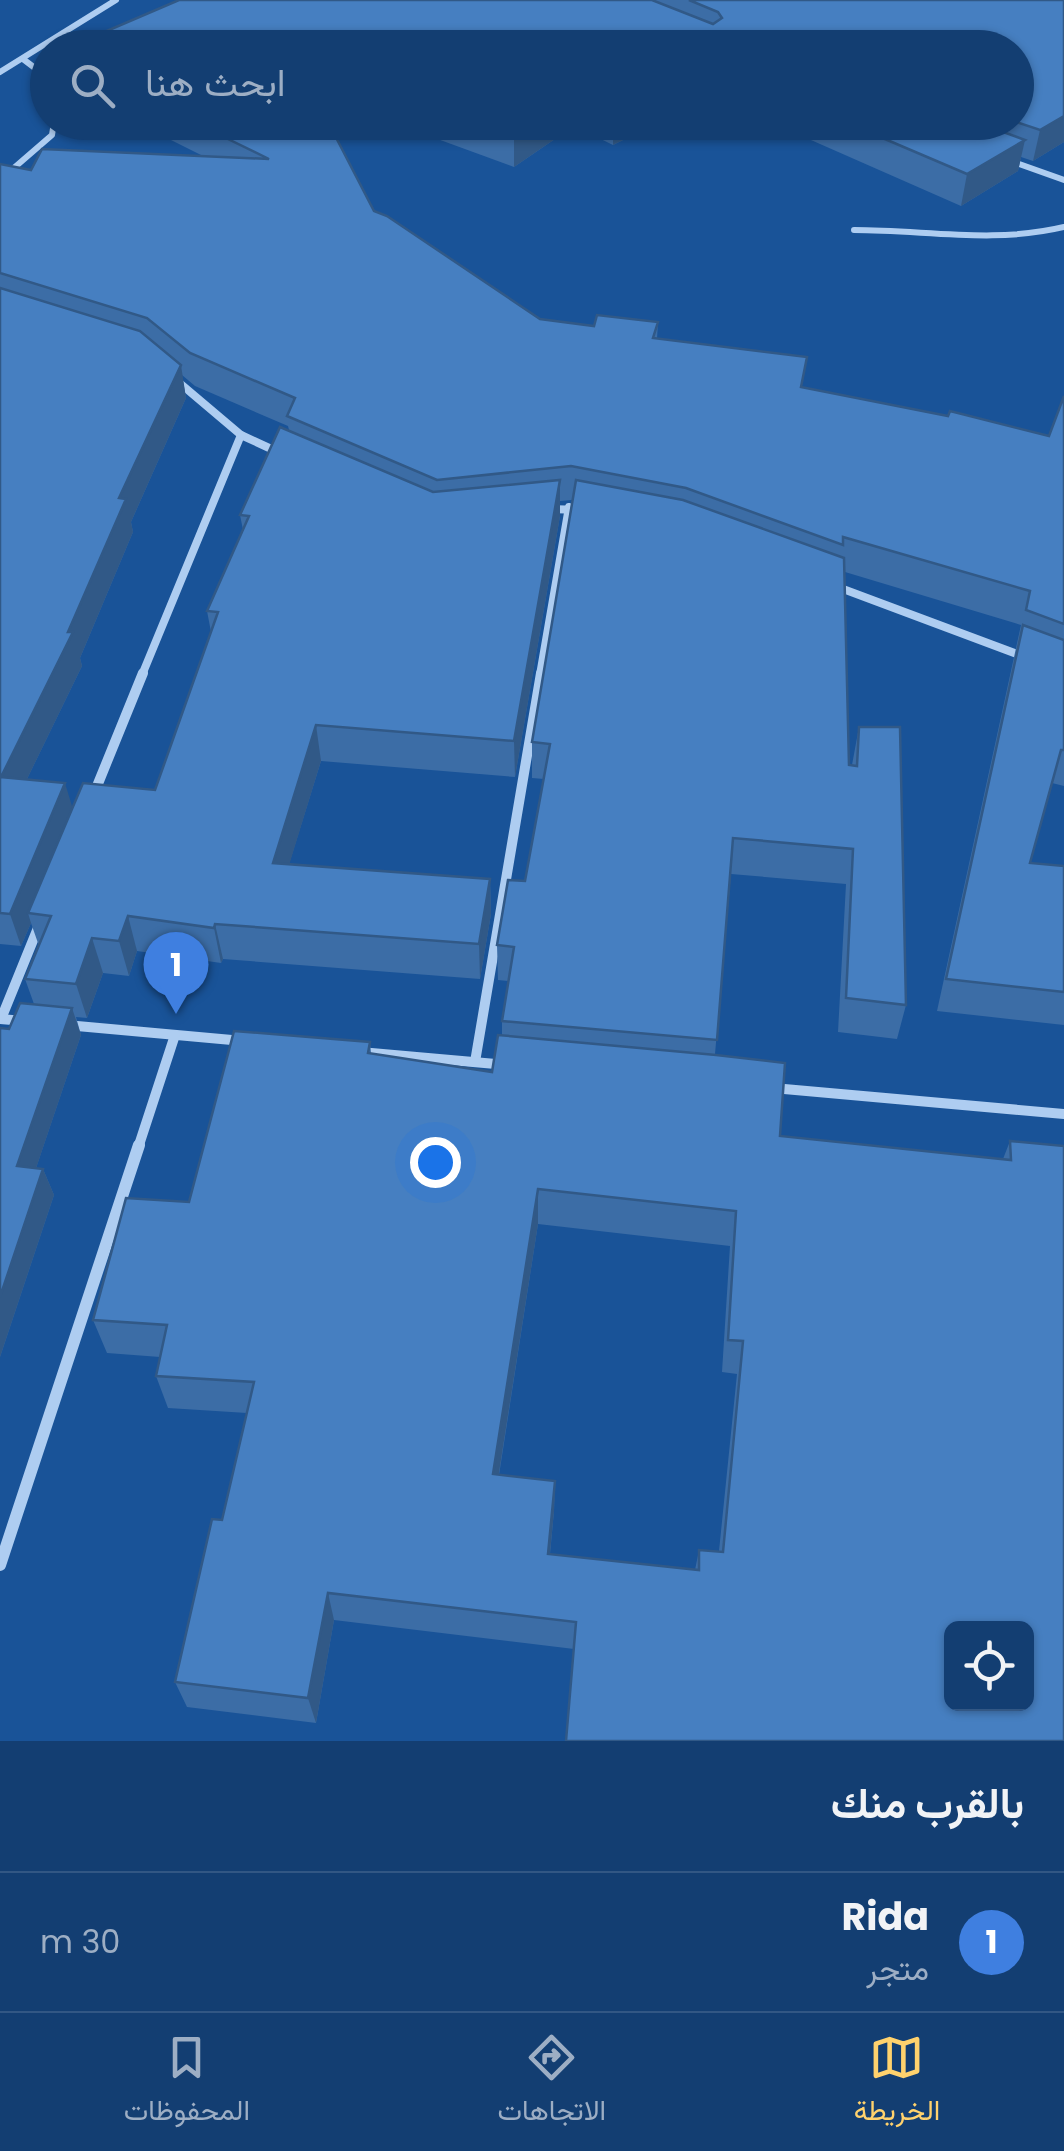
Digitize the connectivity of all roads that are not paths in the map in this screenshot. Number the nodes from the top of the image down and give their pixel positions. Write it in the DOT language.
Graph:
graph roads {
  1 [pos="116,0"];
  2 [pos="69,30"];
  3 [pos="30,55"];
  4 [pos="23,59"];
  5 [pos="30,64"];
  6 [pos="0,72"];
  7 [pos="46,140"];
  8 [pos="996,156"];
  9 [pos="0,180"];
  10 [pos="1064,180"];
  11 [pos="1064,227"];
  12 [pos="854,230"];
  13 [pos="163,368"];
  14 [pos="242,434"];
  15 [pos="286,456"];
  16 [pos="568,506"];
  17 [pos="588,510"];
  18 [pos="532,511"];
  19 [pos="830,584"];
  20 [pos="1031,659"];
  21 [pos="91,800"];
  22 [pos="46,910"];
  23 [pos="0,1019"];
  24 [pos="40,1023"];
  25 [pos="59,1024"];
  26 [pos="176,1035"];
  27 [pos="250,1042"];
  28 [pos="344,1050"];
  29 [pos="475,1062"];
  30 [pos="514,1066"];
  31 [pos="750,1086"];
  32 [pos="1064,1114"];
  33 [pos="0,1565"];
  1 -- 2 [label="street"];
  3 -- 4 [label="street"];
  4 -- 5 [label="street"];
  4 -- 6 [label="street"];
  7 -- 9 [label="street"];
  8 -- 10 [label="street"];
  11 -- 12 [label="street"];
  13 -- 14 [label="street"];
  14 -- 15 [label="street"];
  14 -- 21 [label="street"];
  16 -- 17 [label="street"];
  16 -- 18 [label="street"];
  16 -- 29 [label="street"];
  19 -- 20 [label="street"];
  22 -- 23 [label="street"];
  23 -- 24 [label="street"];
  25 -- 26 [label="street"];
  26 -- 27 [label="street"];
  26 -- 33 [label="street"];
  28 -- 29 [label="street"];
  29 -- 30 [label="street"];
  31 -- 32 [label="street"];
}
